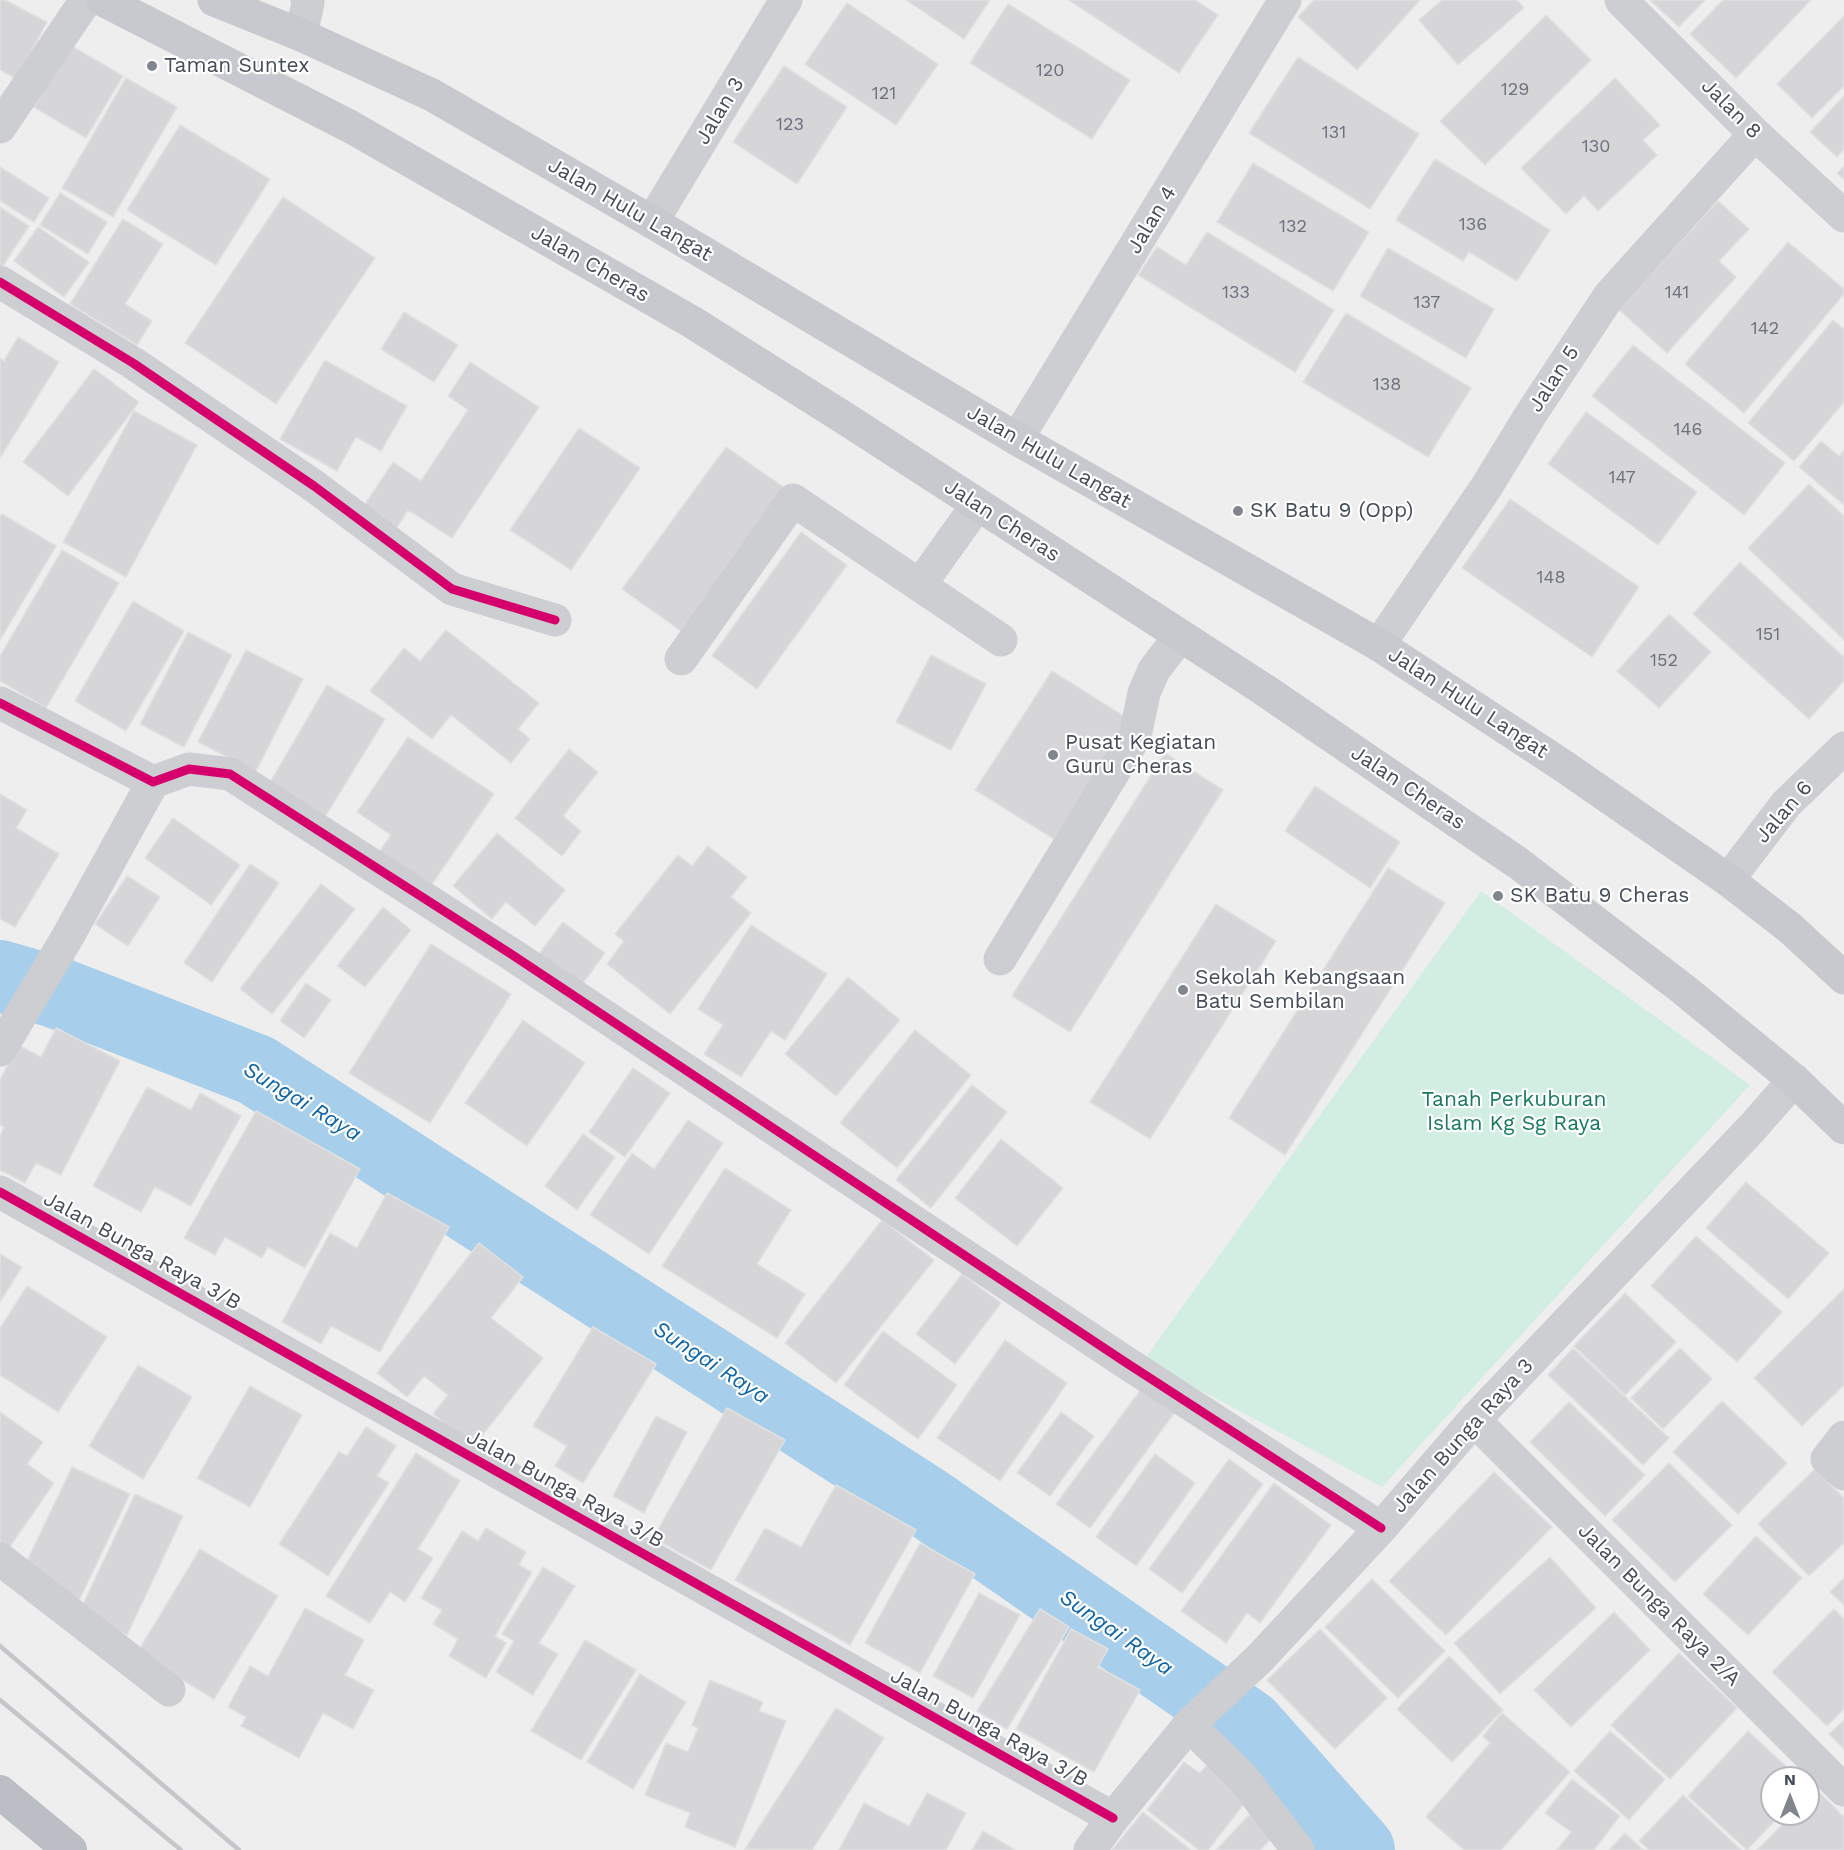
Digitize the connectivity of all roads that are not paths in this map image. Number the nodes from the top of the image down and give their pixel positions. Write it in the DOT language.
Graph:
graph roads {
  1 [pos="87,0"];
  2 [pos="103,0"];
  3 [pos="214,0"];
  4 [pos="786,0"];
  5 [pos="1285,0"];
  6 [pos="1621,0"];
  7 [pos="308,2"];
  8 [pos="301,35"];
  9 [pos="0,127"];
  10 [pos="1755,134"];
  11 [pos="1844,216"];
  12 [pos="652,222"];
  13 [pos="0,282"];
  14 [pos="1017,439"];
  15 [pos="977,505"];
  16 [pos="920,585"];
  17 [pos="555,620"];
  18 [pos="1180,636"];
  19 [pos="1001,640"];
  20 [pos="1379,645"];
  21 [pos="681,659"];
  22 [pos="0,703"];
  23 [pos="1844,748"];
  24 [pos="153,782"];
  25 [pos="1728,880"];
  26 [pos="1000,959"];
  27 [pos="1844,978"];
  28 [pos="0,1050"];
  29 [pos="1794,1080"];
  30 [pos="1844,1128"];
  31 [pos="0,1192"];
  32 [pos="1474,1420"];
  33 [pos="1382,1528"];
  34 [pos="0,1559"];
  35 [pos="169,1689"];
  36 [pos="1189,1725"];
  37 [pos="1844,1790"];
  38 [pos="0,1792"];
  39 [pos="1113,1818"];
  40 [pos="70,1850"];
  41 [pos="1090,1850"];
  42 [pos="1298,1850"];
  1 -- 9 [label="street"];
  2 -- 15 [label="main road, Jalan Cheras"];
  3 -- 8 [label="main road, Jalan Hulu Langat"];
  4 -- 12 [label="street, Jalan 3"];
  5 -- 14 [label="street, Jalan 4"];
  6 -- 10 [label="street, Jalan 8"];
  7 -- 8 [label="street"];
  8 -- 12 [label="main road, Jalan Hulu Langat"];
  10 -- 11 [label="street, Jalan 8"];
  10 -- 20 [label="street, Jalan 5"];
  12 -- 14 [label="main road, Jalan Hulu Langat"];
  13 -- 17 [label="street"];
  14 -- 20 [label="main road, Jalan Hulu Langat"];
  15 -- 16 [label="street"];
  15 -- 18 [label="main road, Jalan Cheras"];
  16 -- 19 [label="street"];
  16 -- 21 [label="street"];
  18 -- 26 [label="street"];
  18 -- 29 [label="main road, Jalan Cheras"];
  20 -- 25 [label="main road, Jalan Hulu Langat"];
  22 -- 24 [label="street"];
  23 -- 25 [label="street, Jalan 6"];
  24 -- 28 [label="street"];
  24 -- 33 [label="street"];
  25 -- 27 [label="main road, Jalan Hulu Langat"];
  29 -- 30 [label="main road, Jalan Cheras"];
  29 -- 32 [label="street, Jalan Bunga Raya 3"];
  31 -- 39 [label="street, Jalan Bunga Raya 3/B"];
  32 -- 33 [label="street, Jalan Bunga Raya 3"];
  32 -- 37 [label="street, Jalan Bunga Raya 2/A"];
  33 -- 36 [label="street, Jalan Bunga Raya 3"];
  34 -- 35 [label="street"];
  36 -- 39 [label="street, Jalan Bunga Raya 3"];
  36 -- 42 [label="street"];
  38 -- 40 [label="highway"];
  39 -- 41 [label="street, Jalan Bunga Raya 3"];
}
